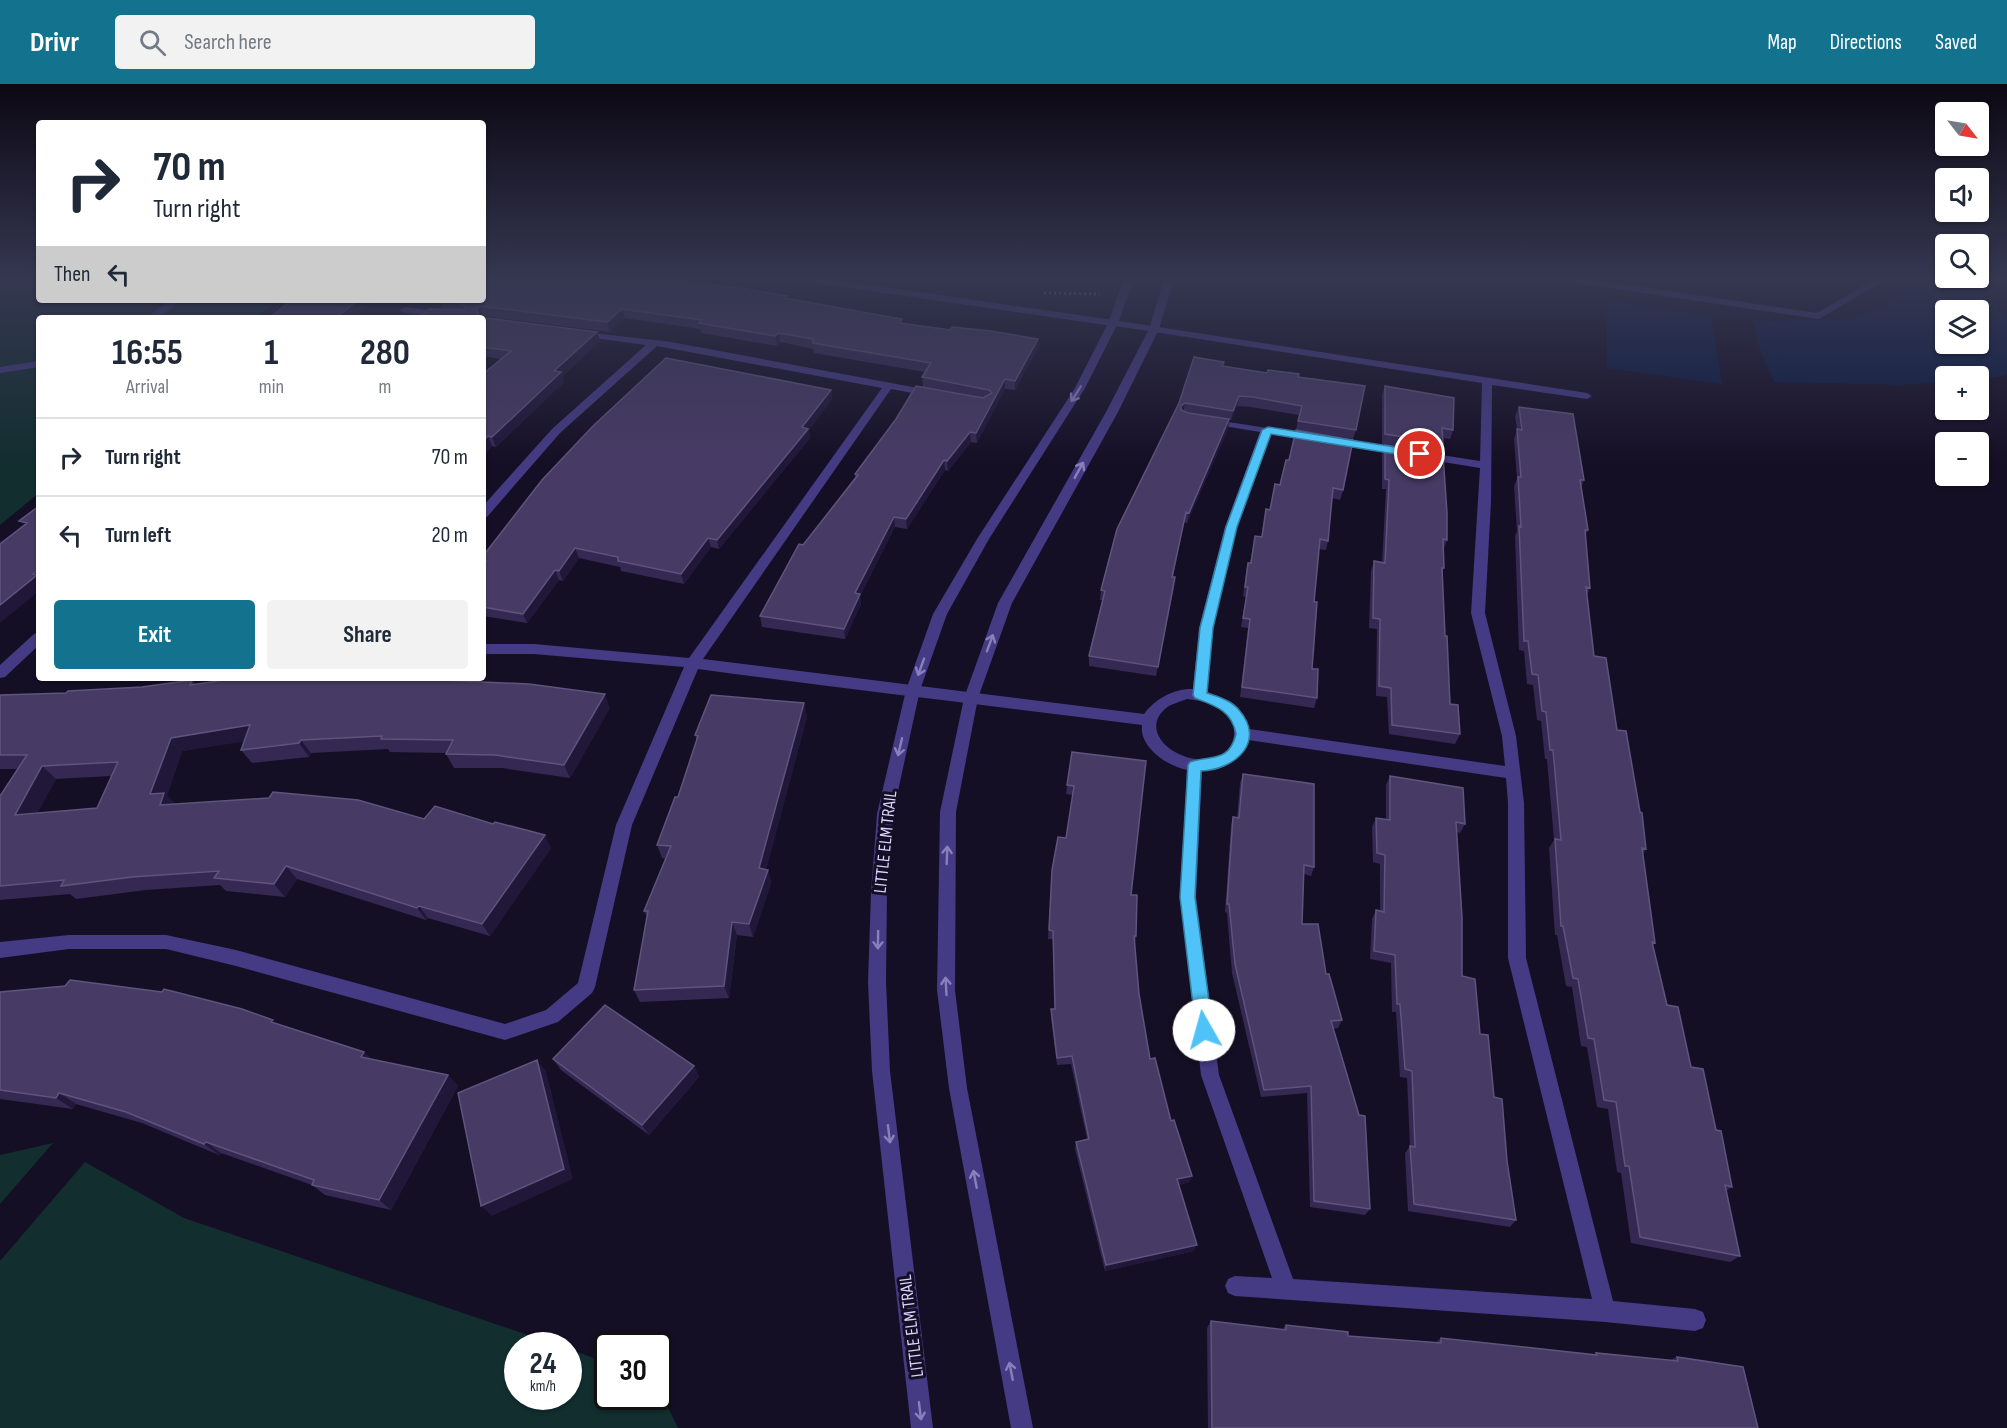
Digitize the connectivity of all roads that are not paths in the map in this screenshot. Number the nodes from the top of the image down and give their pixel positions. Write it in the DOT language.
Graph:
graph roads {
  1 [pos="622,339"];
  2 [pos="1105,339"];
  3 [pos="1149,339"];
  4 [pos="1217,339"];
  5 [pos="654,343"];
  6 [pos="36,364"];
  7 [pos="0,370"];
  8 [pos="1487,380"];
  9 [pos="889,385"];
  10 [pos="942,395"];
  11 [pos="1587,396"];
  12 [pos="1187,417"];
  13 [pos="1268,430"];
  14 [pos="1485,465"];
  15 [pos="486,511"];
  16 [pos="36,640"];
  17 [pos="486,649"];
  18 [pos="22,652"];
  19 [pos="36,654"];
  20 [pos="693,663"];
  21 [pos="0,673"];
  22 [pos="913,690"];
  23 [pos="1200,695"];
  24 [pos="971,699"];
  25 [pos="1148,720"];
  26 [pos="1243,734"];
  27 [pos="1195,765"];
  28 [pos="1513,773"];
  29 [pos="0,950"];
  30 [pos="1235,1286"];
  31 [pos="1286,1289"];
  32 [pos="1605,1311"];
  33 [pos="1695,1320"];
  34 [pos="922,1428"];
  35 [pos="1022,1428"];
  1 -- 5 [label="street"];
  2 -- 22 [label="street, LITTLE ELM TRAIL, one-way"];
  24 -- 3 [label="street, one-way"];
  4 -- 8 [label="street"];
  5 -- 9 [label="street"];
  5 -- 15 [label="street"];
  6 -- 7 [label="street"];
  8 -- 11 [label="street"];
  8 -- 14 [label="street"];
  9 -- 10 [label="street"];
  9 -- 20 [label="street"];
  12 -- 13 [label="street"];
  13 -- 14 [label="street"];
  13 -- 23 [label="street"];
  14 -- 28 [label="street"];
  16 -- 18 [label="street"];
  17 -- 20 [label="street"];
  18 -- 19 [label="street"];
  18 -- 21 [label="street"];
  20 -- 22 [label="street"];
  20 -- 29 [label="street"];
  22 -- 24 [label="street"];
  22 -- 34 [label="street, LITTLE ELM TRAIL, one-way"];
  23 -- 25 [label="street"];
  23 -- 26 [label="street"];
  24 -- 25 [label="street"];
  35 -- 24 [label="street, one-way"];
  25 -- 27 [label="street"];
  26 -- 27 [label="street"];
  26 -- 28 [label="street"];
  27 -- 31 [label="street"];
  28 -- 32 [label="street"];
  30 -- 31 [label="street"];
  31 -- 32 [label="street"];
  32 -- 33 [label="street"];
}
